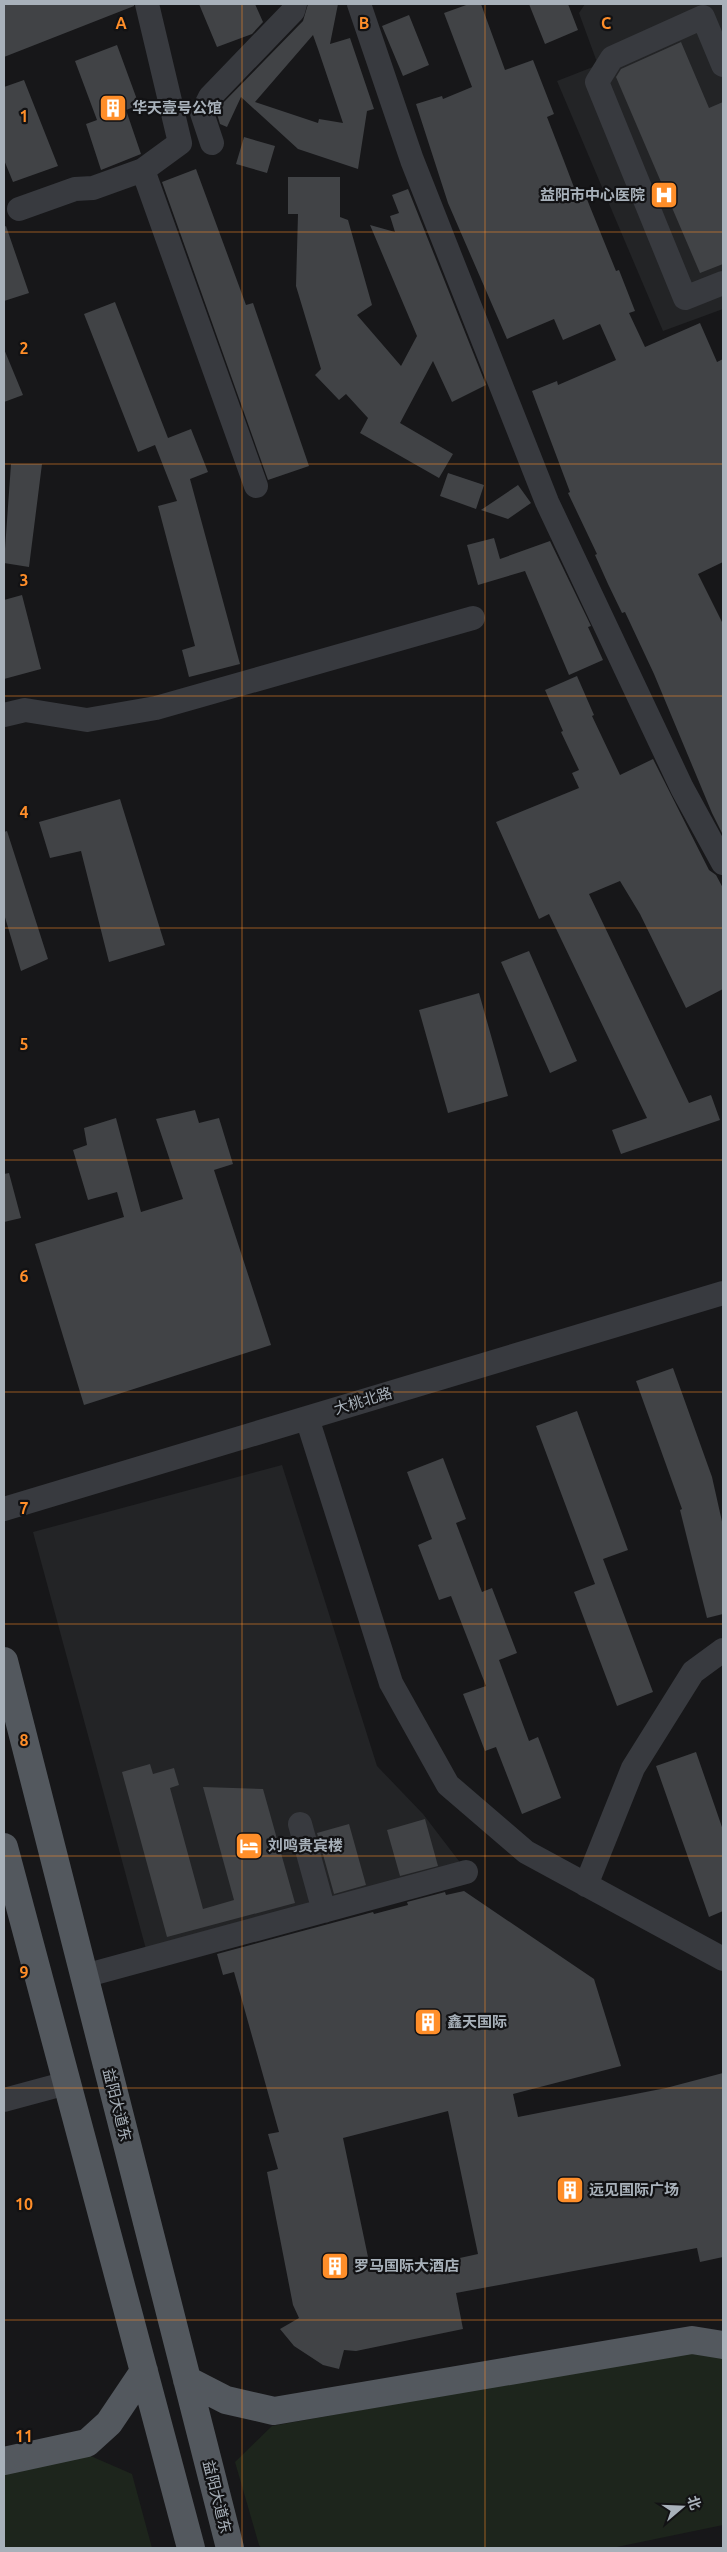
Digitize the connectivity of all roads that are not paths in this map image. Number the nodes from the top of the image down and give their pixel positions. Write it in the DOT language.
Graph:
graph roads {
  1 [pos="147,4"];
  2 [pos="296,4"];
  3 [pos="358,4"];
  4 [pos="700,10"];
  5 [pos="723,65"];
  6 [pos="212,143"];
  7 [pos="143,170"];
  8 [pos="19,209"];
  9 [pos="723,283"];
  10 [pos="256,486"];
  11 [pos="473,618"];
  12 [pos="4,715"];
  13 [pos="723,863"];
  14 [pos="723,1293"];
  15 [pos="307,1418"];
  16 [pos="4,1510"];
  17 [pos="723,1650"];
  18 [pos="4,1661"];
  19 [pos="300,1824"];
  20 [pos="4,1847"];
  21 [pos="466,1872"];
  22 [pos="586,1885"];
  23 [pos="324,1911"];
  24 [pos="723,1959"];
  25 [pos="84,1976"];
  26 [pos="67,2084"];
  27 [pos="4,2100"];
  28 [pos="723,2345"];
  29 [pos="144,2371"];
  30 [pos="187,2380"];
  31 [pos="4,2461"];
  32 [pos="191,2548"];
  33 [pos="230,2548"];
  1 -- 7 [label="street"];
  2 -- 6 [label="street"];
  3 -- 13 [label="street"];
  4 -- 5 [label="street"];
  4 -- 9 [label="street"];
  7 -- 8 [label="street"];
  7 -- 10 [label="street"];
  11 -- 12 [label="street"];
  14 -- 15 [label="street, 大桃北路"];
  15 -- 16 [label="street, 大桃北路"];
  15 -- 22 [label="street"];
  17 -- 22 [label="street"];
  18 -- 25 [label="main road, 益阳大道东"];
  19 -- 23 [label="street"];
  20 -- 26 [label="main road"];
  21 -- 23 [label="street"];
  22 -- 24 [label="street"];
  23 -- 25 [label="street"];
  25 -- 30 [label="main road, 益阳大道东"];
  26 -- 27 [label="street"];
  26 -- 29 [label="main road"];
  28 -- 30 [label="main road"];
  29 -- 31 [label="main road"];
  29 -- 32 [label="main road"];
  30 -- 33 [label="main road, 益阳大道东"];
}
